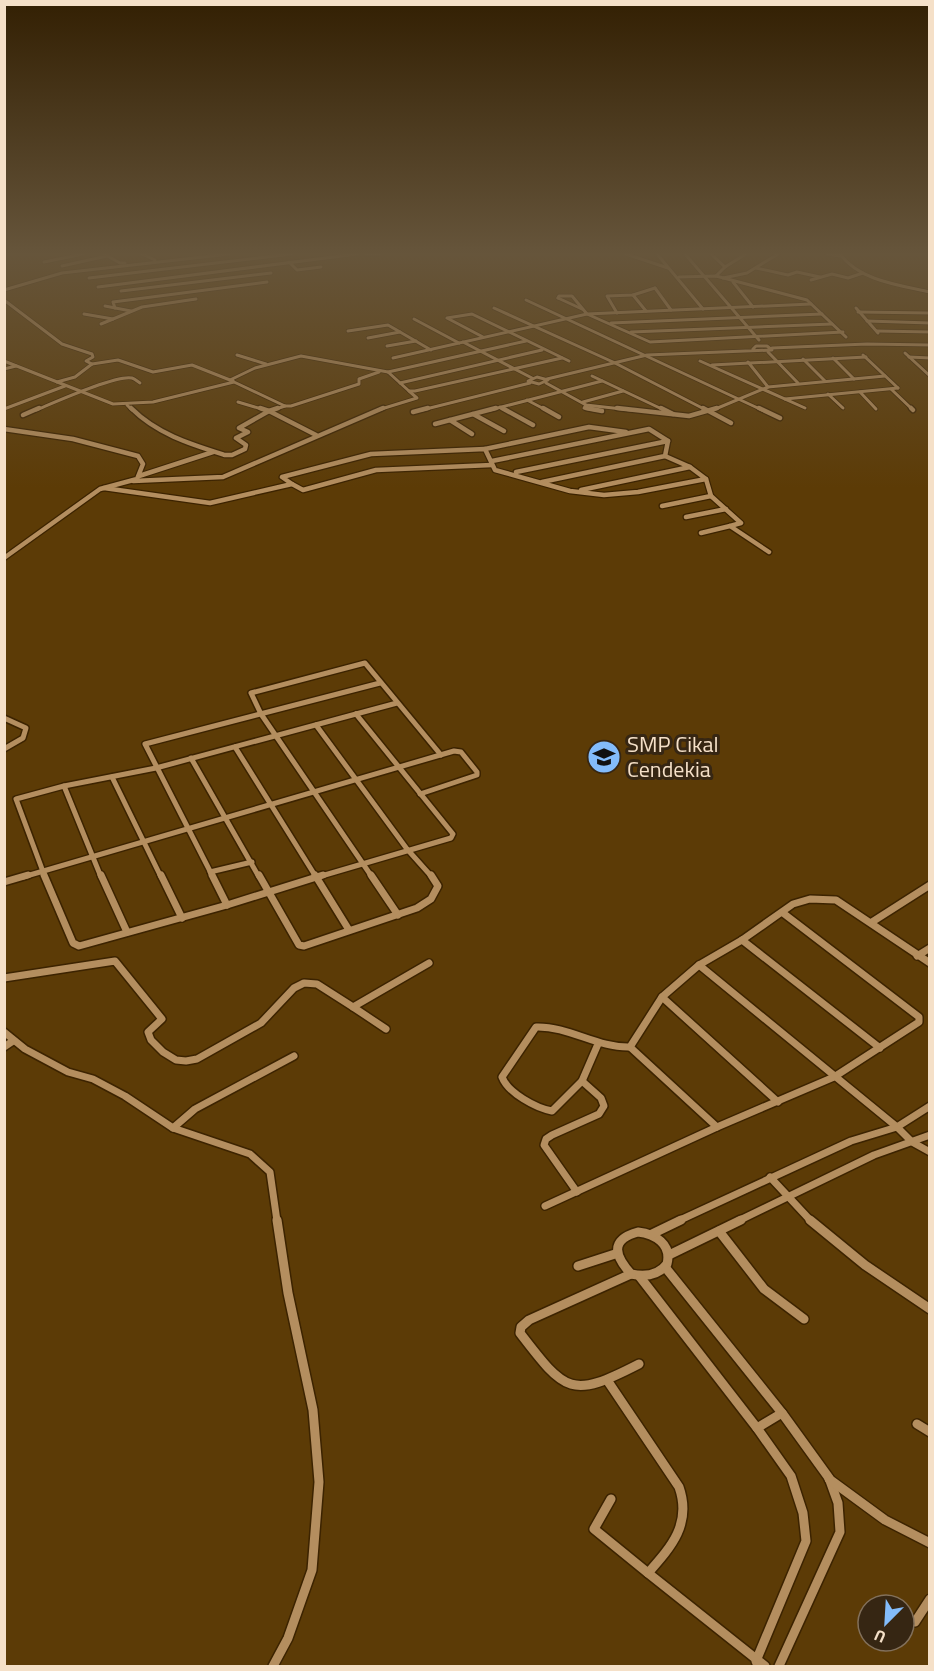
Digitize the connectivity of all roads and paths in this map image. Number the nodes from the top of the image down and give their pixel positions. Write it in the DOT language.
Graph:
graph roads {
  1 [pos="46,332"];
  2 [pos="396,332"];
  3 [pos="403,332"];
  4 [pos="441,332"];
  5 [pos="473,332"];
  6 [pos="508,332"];
  7 [pos="547,332"];
  8 [pos="597,332"];
  9 [pos="649,332"];
  10 [pos="753,332"];
  11 [pos="877,332"];
  12 [pos="902,332"];
  13 [pos="628,333"];
  14 [pos="843,333"];
  15 [pos="930,333"];
  16 [pos="880,335"];
  17 [pos="483,337"];
  18 [pos="757,337"];
  19 [pos="846,337"];
  20 [pos="368,338"];
  21 [pos="416,340"];
  22 [pos="526,341"];
  23 [pos="461,342"];
  24 [pos="762,345"];
  25 [pos="930,345"];
  26 [pos="387,346"];
  27 [pos="772,348"];
  28 [pos="753,349"];
  29 [pos="431,350"];
  30 [pos="543,350"];
  31 [pos="481,351"];
  32 [pos="768,352"];
  33 [pos="904,353"];
  34 [pos="647,354"];
  35 [pos="237,355"];
  36 [pos="909,357"];
  37 [pos="393,358"];
  38 [pos="562,358"];
  39 [pos="833,358"];
  40 [pos="930,358"];
  41 [pos="803,359"];
  42 [pos="497,360"];
  43 [pos="4,361"];
  44 [pos="569,361"];
  45 [pos="700,361"];
  46 [pos="779,361"];
  47 [pos="613,362"];
  48 [pos="748,363"];
  49 [pos="92,364"];
  50 [pos="267,364"];
  51 [pos="712,365"];
  52 [pos="17,366"];
  53 [pos="921,368"];
  54 [pos="930,368"];
  55 [pos="4,369"];
  56 [pos="515,370"];
  57 [pos="379,372"];
  58 [pos="388,372"];
  59 [pos="592,376"];
  60 [pos="885,376"];
  61 [pos="930,376"];
  62 [pos="532,378"];
  63 [pos="854,379"];
  64 [pos="232,381"];
  65 [pos="546,381"];
  66 [pos="602,381"];
  67 [pos="825,381"];
  68 [pos="57,382"];
  69 [pos="400,383"];
  70 [pos="530,383"];
  71 [pos="798,383"];
  72 [pos="140,384"];
  73 [pos="65,386"];
  74 [pos="768,387"];
  75 [pos="760,389"];
  76 [pos="891,389"];
  77 [pos="82,391"];
  78 [pos="409,391"];
  79 [pos="622,391"];
  80 [pos="562,392"];
  81 [pos="860,392"];
  82 [pos="828,394"];
  83 [pos="608,395"];
  84 [pos="635,397"];
  85 [pos="740,397"];
  86 [pos="798,398"];
  87 [pos="527,400"];
  88 [pos="784,400"];
  89 [pos="238,402"];
  90 [pos="585,403"];
  91 [pos="127,405"];
  92 [pos="285,406"];
  93 [pos="500,407"];
  94 [pos="843,408"];
  95 [pos="4,409"];
  96 [pos="876,409"];
  97 [pos="913,410"];
  98 [pos="269,411"];
  99 [pos="412,412"];
  100 [pos="708,412"];
  101 [pos="473,414"];
  102 [pos="23,415"];
  103 [pos="560,417"];
  104 [pos="679,417"];
  105 [pos="780,418"];
  106 [pos="450,420"];
  107 [pos="731,423"];
  108 [pos="435,424"];
  109 [pos="533,425"];
  110 [pos="4,429"];
  111 [pos="467,431"];
  112 [pos="504,431"];
  113 [pos="461,432"];
  114 [pos="631,433"];
  115 [pos="472,434"];
  116 [pos="316,435"];
  117 [pos="668,441"];
  118 [pos="486,449"];
  119 [pos="214,452"];
  120 [pos="665,456"];
  121 [pos="492,463"];
  122 [pos="690,467"];
  123 [pos="515,472"];
  124 [pos="139,476"];
  125 [pos="706,479"];
  126 [pos="132,481"];
  127 [pos="539,483"];
  128 [pos="292,484"];
  129 [pos="104,488"];
  130 [pos="572,492"];
  131 [pos="711,495"];
  132 [pos="662,506"];
  133 [pos="726,509"];
  134 [pos="686,517"];
  135 [pos="730,526"];
  136 [pos="701,532"];
  137 [pos="769,552"];
  138 [pos="4,558"];
  139 [pos="380,682"];
  140 [pos="397,703"];
  141 [pos="261,714"];
  142 [pos="356,714"];
  143 [pos="4,718"];
  144 [pos="316,725"];
  145 [pos="276,736"];
  146 [pos="235,747"];
  147 [pos="4,749"];
  148 [pos="441,755"];
  149 [pos="191,758"];
  150 [pos="156,768"];
  151 [pos="398,768"];
  152 [pos="112,777"];
  153 [pos="356,780"];
  154 [pos="64,786"];
  155 [pos="315,792"];
  156 [pos="420,794"];
  157 [pos="271,804"];
  158 [pos="226,817"];
  159 [pos="187,828"];
  160 [pos="143,841"];
  161 [pos="407,849"];
  162 [pos="92,856"];
  163 [pos="252,862"];
  164 [pos="363,862"];
  165 [pos="42,870"];
  166 [pos="210,872"];
  167 [pos="316,877"];
  168 [pos="4,882"];
  169 [pos="930,885"];
  170 [pos="269,892"];
  171 [pos="227,905"];
  172 [pos="783,913"];
  173 [pos="398,915"];
  174 [pos="182,918"];
  175 [pos="872,922"];
  176 [pos="349,930"];
  177 [pos="127,932"];
  178 [pos="742,940"];
  179 [pos="930,948"];
  180 [pos="917,956"];
  181 [pos="429,963"];
  182 [pos="930,963"];
  183 [pos="699,965"];
  184 [pos="4,978"];
  185 [pos="662,998"];
  186 [pos="353,1007"];
  187 [pos="386,1029"];
  188 [pos="4,1032"];
  189 [pos="13,1041"];
  190 [pos="598,1044"];
  191 [pos="4,1047"];
  192 [pos="630,1047"];
  193 [pos="880,1048"];
  194 [pos="294,1056"];
  195 [pos="834,1077"];
  196 [pos="582,1081"];
  197 [pos="778,1102"];
  198 [pos="930,1106"];
  199 [pos="717,1127"];
  200 [pos="897,1127"];
  201 [pos="173,1128"];
  202 [pos="930,1136"];
  203 [pos="912,1142"];
  204 [pos="930,1152"];
  205 [pos="770,1177"];
  206 [pos="577,1192"];
  207 [pos="786,1197"];
  208 [pos="545,1206"];
  209 [pos="719,1231"];
  210 [pos="652,1234"];
  211 [pos="615,1254"];
  212 [pos="669,1255"];
  213 [pos="578,1266"];
  214 [pos="666,1267"];
  215 [pos="635,1276"];
  216 [pos="930,1309"];
  217 [pos="804,1319"];
  218 [pos="639,1364"];
  219 [pos="607,1380"];
  220 [pos="782,1413"];
  221 [pos="917,1424"];
  222 [pos="757,1428"];
  223 [pos="930,1432"];
  224 [pos="829,1478"];
  225 [pos="611,1499"];
  226 [pos="930,1543"];
  227 [pos="648,1573"];
  228 [pos="930,1599"];
  229 [pos="916,1621"];
  230 [pos="760,1665"];
  231 [pos="273,1666"];
  232 [pos="778,1666"];
  1 -- 49 [label="street"];
  2 -- 20 [label="street"];
  3 -- 21 [label="street"];
  4 -- 23 [label="street"];
  5 -- 17 [label="street"];
  6 -- 17 [label="street"];
  6 -- 22 [label="street"];
  7 -- 47 [label="street"];
  8 -- 34 [label="street"];
  9 -- 13 [label="street"];
  10 -- 18 [label="street"];
  11 -- 16 [label="street"];
  12 -- 15 [label="street"];
  13 -- 18 [label="street"];
  14 -- 18 [label="street"];
  14 -- 19 [label="street"];
  17 -- 23 [label="street"];
  18 -- 24 [label="street"];
  21 -- 26 [label="street"];
  21 -- 29 [label="street"];
  22 -- 30 [label="street"];
  22 -- 31 [label="street"];
  23 -- 29 [label="street"];
  23 -- 31 [label="street"];
  24 -- 27 [label="street"];
  24 -- 28 [label="street"];
  25 -- 27 [label="street"];
  27 -- 32 [label="street"];
  28 -- 32 [label="street"];
  28 -- 34 [label="street"];
  29 -- 37 [label="street"];
  30 -- 38 [label="street"];
  30 -- 42 [label="street"];
  31 -- 42 [label="street"];
  31 -- 58 [label="street"];
  32 -- 46 [label="street"];
  33 -- 36 [label="street"];
  34 -- 47 [label="street"];
  34 -- 85 [label="street"];
  35 -- 50 [label="street"];
  36 -- 40 [label="street"];
  36 -- 53 [label="street"];
  38 -- 44 [label="street"];
  38 -- 56 [label="street"];
  39 -- 41 [label="street"];
  39 -- 60 [label="street"];
  39 -- 63 [label="street"];
  41 -- 46 [label="street"];
  41 -- 67 [label="street"];
  42 -- 56 [label="street"];
  42 -- 69 [label="street"];
  43 -- 52 [label="street"];
  45 -- 51 [label="street"];
  46 -- 48 [label="street"];
  46 -- 71 [label="street"];
  47 -- 65 [label="street"];
  47 -- 100 [label="street"];
  48 -- 51 [label="street"];
  48 -- 74 [label="street"];
  49 -- 64 [label="street"];
  49 -- 68 [label="street"];
  50 -- 57 [label="street"];
  50 -- 64 [label="street"];
  51 -- 75 [label="street"];
  52 -- 55 [label="street"];
  52 -- 68 [label="street"];
  53 -- 54 [label="street"];
  53 -- 61 [label="street"];
  56 -- 62 [label="street"];
  56 -- 78 [label="street"];
  57 -- 58 [label="street"];
  57 -- 92 [label="street"];
  58 -- 69 [label="street"];
  59 -- 66 [label="street"];
  60 -- 63 [label="street"];
  60 -- 76 [label="street"];
  62 -- 65 [label="street"];
  62 -- 70 [label="street"];
  63 -- 67 [label="street"];
  64 -- 91 [label="street"];
  64 -- 92 [label="street"];
  65 -- 70 [label="street"];
  65 -- 80 [label="street"];
  66 -- 79 [label="street"];
  66 -- 80 [label="street"];
  67 -- 71 [label="street"];
  68 -- 73 [label="street"];
  69 -- 78 [label="street"];
  70 -- 99 [label="street"];
  71 -- 74 [label="street"];
  72 -- 77 [label="street"];
  73 -- 77 [label="street"];
  73 -- 95 [label="street"];
  74 -- 75 [label="street"];
  75 -- 85 [label="street"];
  75 -- 88 [label="street"];
  76 -- 81 [label="street"];
  76 -- 97 [label="street"];
  77 -- 91 [label="street"];
  77 -- 102 [label="street"];
  78 -- 116 [label="street"];
  79 -- 83 [label="street"];
  79 -- 84 [label="street"];
  80 -- 87 [label="street"];
  80 -- 90 [label="street"];
  81 -- 82 [label="street"];
  81 -- 96 [label="street"];
  82 -- 86 [label="street"];
  82 -- 94 [label="street"];
  83 -- 84 [label="street"];
  83 -- 90 [label="street"];
  84 -- 104 [label="street"];
  85 -- 100 [label="street"];
  85 -- 105 [label="street"];
  86 -- 88 [label="street"];
  86 -- 88 [label="street"];
  87 -- 93 [label="street"];
  87 -- 103 [label="street"];
  89 -- 98 [label="street"];
  90 -- 104 [label="street"];
  91 -- 119 [label="street"];
  92 -- 98 [label="street"];
  93 -- 101 [label="street"];
  93 -- 109 [label="street"];
  98 -- 116 [label="street"];
  98 -- 119 [label="street"];
  100 -- 104 [label="street"];
  100 -- 107 [label="street"];
  101 -- 106 [label="street"];
  101 -- 112 [label="street"];
  106 -- 108 [label="street"];
  106 -- 111 [label="street"];
  110 -- 124 [label="street"];
  111 -- 113 [label="street"];
  111 -- 115 [label="street"];
  114 -- 117 [label="street"];
  114 -- 118 [label="street"];
  114 -- 121 [label="street"];
  116 -- 126 [label="street"];
  117 -- 120 [label="street"];
  117 -- 123 [label="street"];
  118 -- 121 [label="street"];
  118 -- 128 [label="street"];
  119 -- 124 [label="street"];
  120 -- 122 [label="street"];
  120 -- 127 [label="street"];
  121 -- 123 [label="street"];
  121 -- 128 [label="street"];
  122 -- 125 [label="street"];
  122 -- 130 [label="street"];
  123 -- 127 [label="street"];
  124 -- 126 [label="street"];
  125 -- 130 [label="street"];
  125 -- 131 [label="street"];
  126 -- 129 [label="street"];
  127 -- 130 [label="street"];
  128 -- 129 [label="street"];
  129 -- 138 [label="street"];
  131 -- 132 [label="street"];
  131 -- 133 [label="street"];
  133 -- 134 [label="street"];
  133 -- 135 [label="street"];
  135 -- 136 [label="street"];
  135 -- 137 [label="street"];
  139 -- 140 [label="street"];
  139 -- 141 [label="street"];
  139 -- 141 [label="street"];
  140 -- 142 [label="street"];
  140 -- 148 [label="street"];
  141 -- 145 [label="street"];
  141 -- 150 [label="street"];
  142 -- 144 [label="street"];
  142 -- 151 [label="street"];
  143 -- 147 [label="street"];
  144 -- 145 [label="street"];
  144 -- 153 [label="street"];
  145 -- 146 [label="street"];
  145 -- 155 [label="street"];
  146 -- 149 [label="street"];
  146 -- 157 [label="street"];
  148 -- 151 [label="street"];
  148 -- 156 [label="street"];
  149 -- 150 [label="street"];
  149 -- 158 [label="street"];
  150 -- 152 [label="street"];
  150 -- 159 [label="street"];
  151 -- 153 [label="street"];
  151 -- 156 [label="street"];
  152 -- 154 [label="street"];
  152 -- 160 [label="street"];
  153 -- 155 [label="street"];
  153 -- 161 [label="street"];
  154 -- 162 [label="street"];
  154 -- 165 [label="street"];
  155 -- 157 [label="street"];
  155 -- 164 [label="street"];
  156 -- 161 [label="street"];
  157 -- 158 [label="street"];
  157 -- 167 [label="street"];
  158 -- 159 [label="street"];
  158 -- 163 [label="street"];
  159 -- 160 [label="street"];
  159 -- 166 [label="street"];
  160 -- 162 [label="street"];
  160 -- 174 [label="street"];
  161 -- 164 [label="street"];
  161 -- 173 [label="street"];
  162 -- 165 [label="street"];
  162 -- 177 [label="street"];
  163 -- 166 [label="street"];
  163 -- 170 [label="street"];
  164 -- 167 [label="street"];
  164 -- 173 [label="street"];
  165 -- 168 [label="street"];
  165 -- 177 [label="street"];
  166 -- 171 [label="street"];
  167 -- 170 [label="street"];
  167 -- 176 [label="street"];
  169 -- 175 [label="street"];
  170 -- 171 [label="street"];
  170 -- 176 [label="street"];
  171 -- 174 [label="street"];
  172 -- 175 [label="street"];
  172 -- 178 [label="street"];
  172 -- 193 [label="street"];
  173 -- 176 [label="street"];
  174 -- 177 [label="street"];
  175 -- 180 [label="street"];
  178 -- 183 [label="street"];
  178 -- 193 [label="street"];
  179 -- 180 [label="street"];
  180 -- 182 [label="street"];
  181 -- 186 [label="street"];
  183 -- 185 [label="street"];
  183 -- 195 [label="street"];
  184 -- 186 [label="street"];
  185 -- 192 [label="street"];
  185 -- 197 [label="street"];
  186 -- 187 [label="street"];
  188 -- 189 [label="street"];
  189 -- 191 [label="street"];
  189 -- 201 [label="street"];
  190 -- 192 [label="street"];
  190 -- 196 [label="street"];
  190 -- 196 [label="street"];
  192 -- 199 [label="street"];
  193 -- 195 [label="street"];
  194 -- 201 [label="street"];
  195 -- 197 [label="street"];
  195 -- 200 [label="street"];
  196 -- 206 [label="street"];
  197 -- 199 [label="street"];
  198 -- 200 [label="street"];
  199 -- 206 [label="street"];
  200 -- 203 [label="street"];
  200 -- 205 [label="street"];
  201 -- 231 [label="street"];
  202 -- 203 [label="street"];
  203 -- 204 [label="street"];
  203 -- 207 [label="street"];
  205 -- 207 [label="street"];
  205 -- 210 [label="street"];
  206 -- 208 [label="street"];
  207 -- 209 [label="street"];
  207 -- 216 [label="street"];
  209 -- 212 [label="street"];
  209 -- 217 [label="street"];
  210 -- 211 [label="street"];
  210 -- 212 [label="street"];
  211 -- 213 [label="street"];
  211 -- 215 [label="street"];
  212 -- 214 [label="street"];
  214 -- 215 [label="street"];
  214 -- 220 [label="street"];
  215 -- 219 [label="street"];
  215 -- 222 [label="street"];
  218 -- 219 [label="street"];
  219 -- 227 [label="street"];
  220 -- 222 [label="street"];
  220 -- 224 [label="street"];
  221 -- 223 [label="street"];
  222 -- 230 [label="street"];
  224 -- 226 [label="street"];
  224 -- 232 [label="street"];
  225 -- 227 [label="street"];
  227 -- 230 [label="street"];
  228 -- 229 [label="street"];
}
